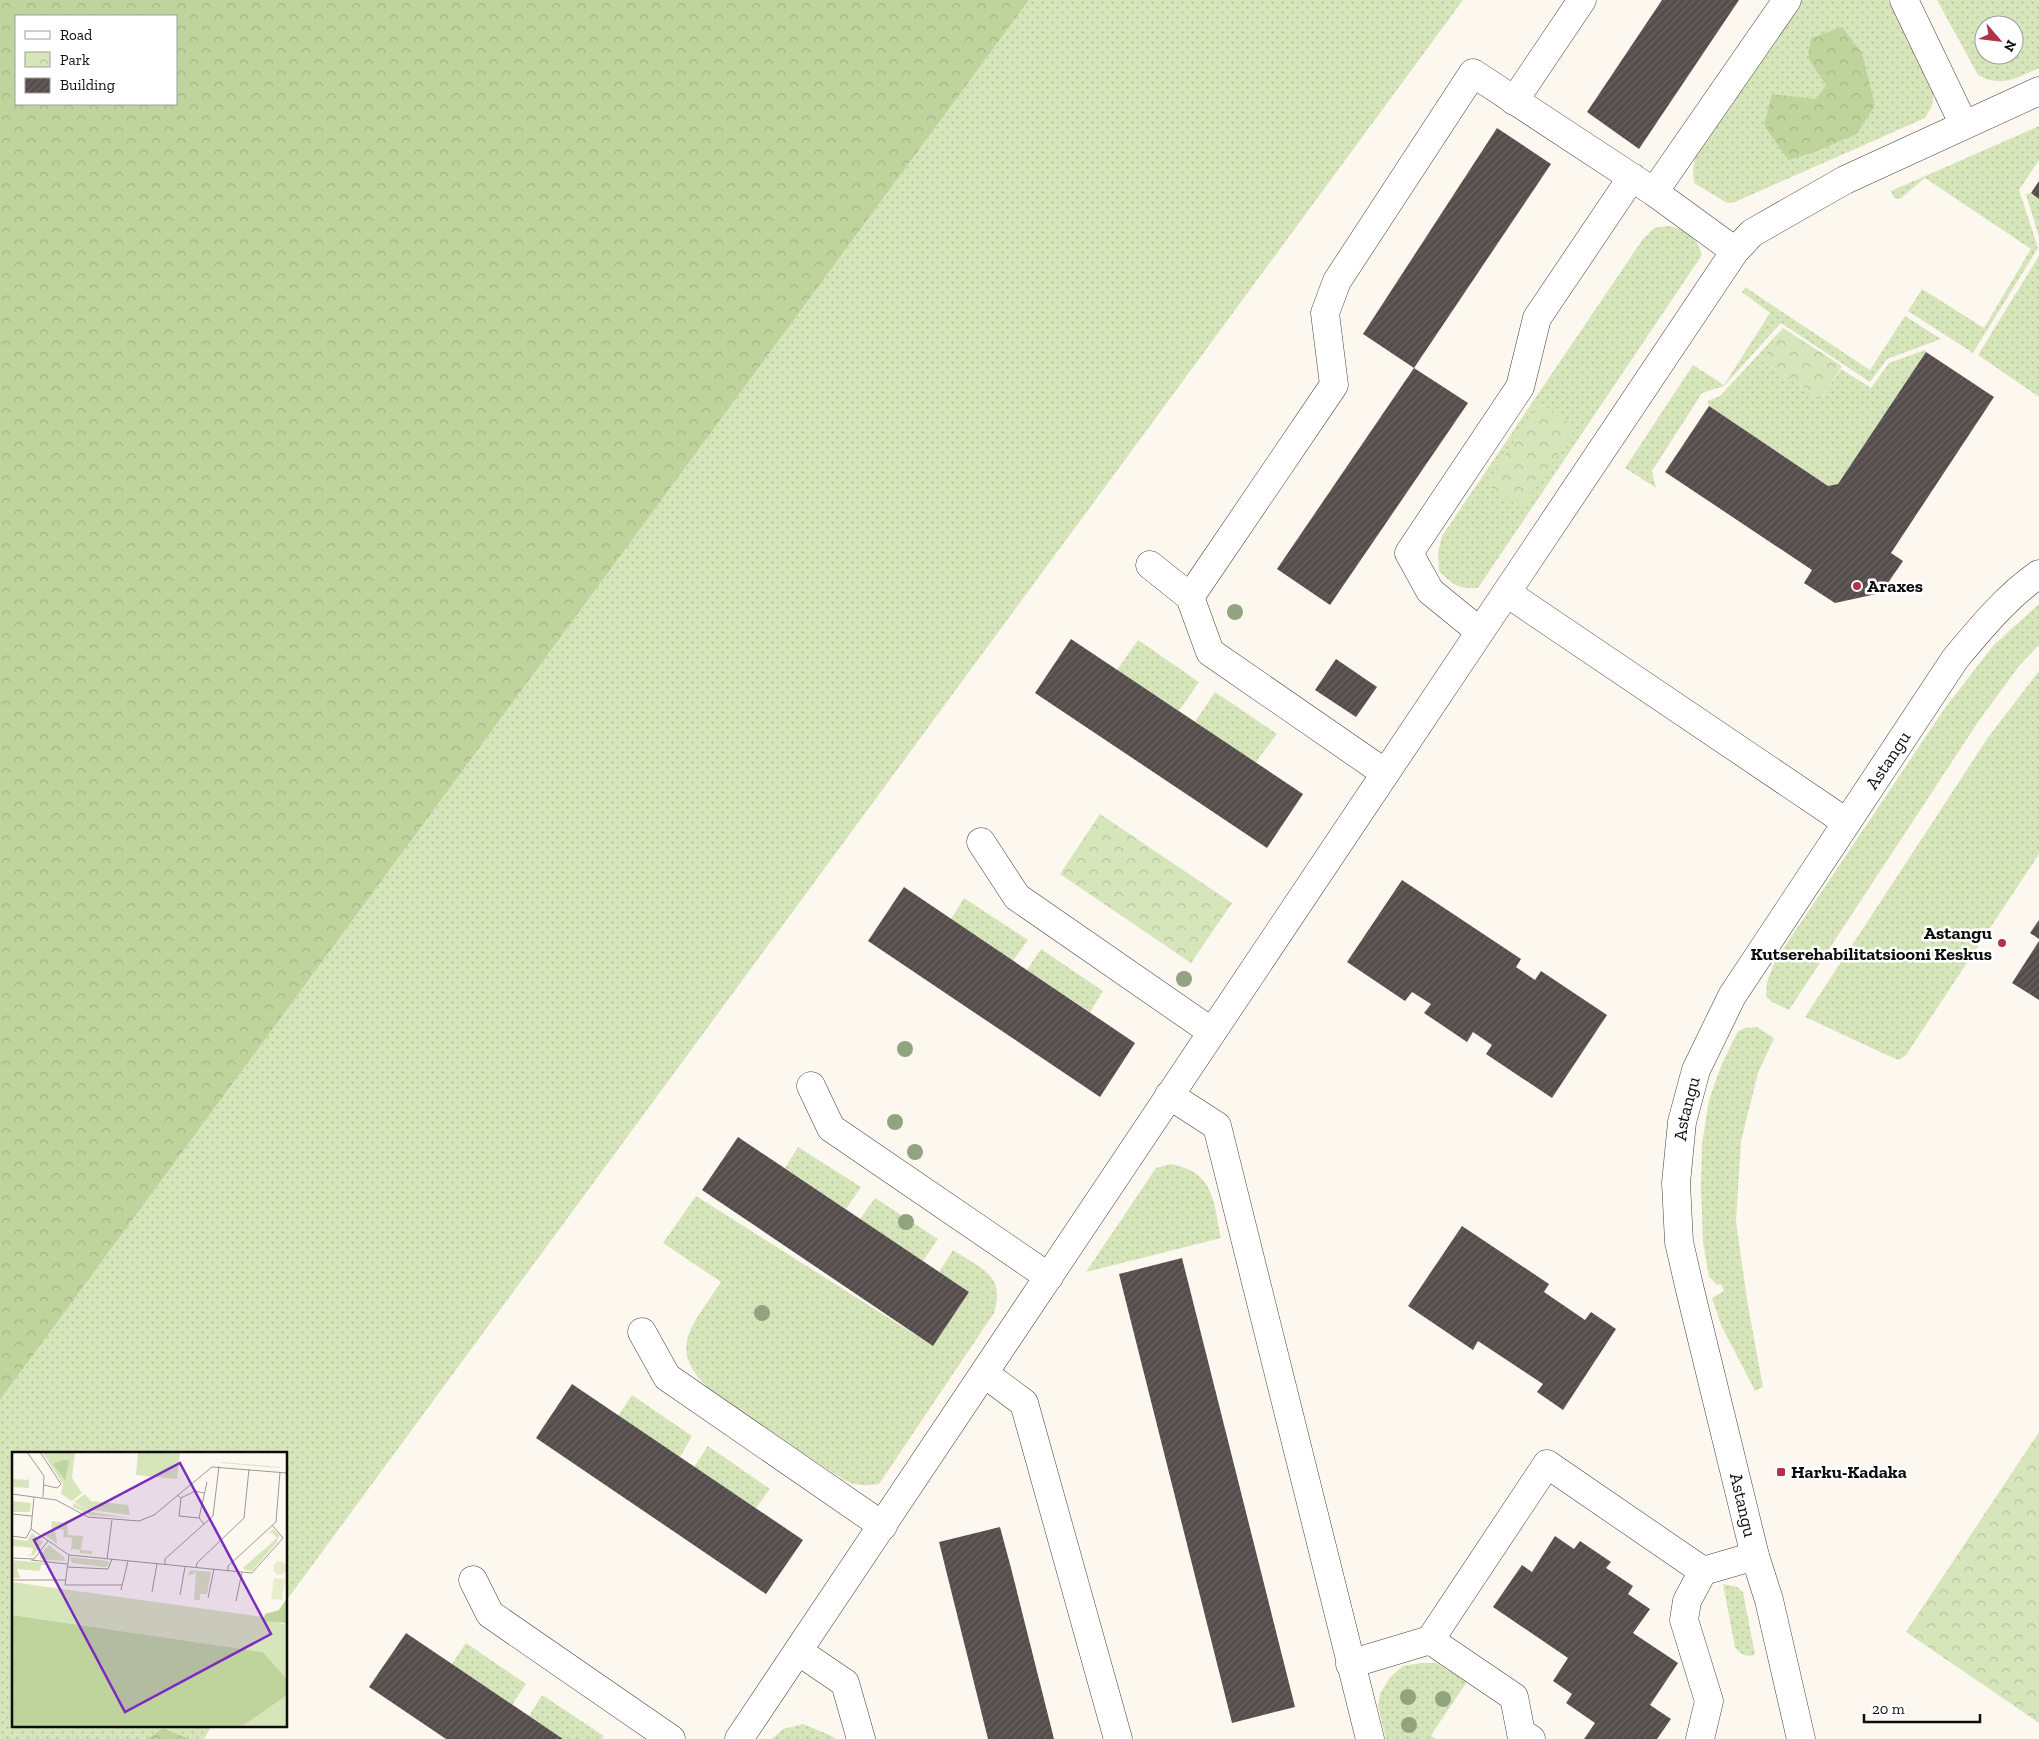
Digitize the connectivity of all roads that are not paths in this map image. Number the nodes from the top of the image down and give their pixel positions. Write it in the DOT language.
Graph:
graph roads {
  1 [pos="1582,0"];
  2 [pos="1787,0"];
  3 [pos="1904,0"];
  4 [pos="2039,91"];
  5 [pos="1514,101"];
  6 [pos="1964,125"];
  7 [pos="1632,177"];
  8 [pos="1654,192"];
  9 [pos="1735,251"];
  10 [pos="1150,565"];
  11 [pos="2039,574"];
  12 [pos="1507,593"];
  13 [pos="1190,596"];
  14 [pos="1480,631"];
  15 [pos="1385,773"];
  16 [pos="1846,822"];
  17 [pos="981,842"];
  18 [pos="1212,1032"];
  19 [pos="811,1086"];
  20 [pos="1169,1095"];
  21 [pos="1049,1278"];
  22 [pos="642,1332"];
  23 [pos="985,1374"];
  24 [pos="882,1526"];
  25 [pos="1755,1556"];
  26 [pos="1704,1571"];
  27 [pos="473,1580"];
  28 [pos="1430,1640"];
  29 [pos="798,1651"];
  30 [pos="1350,1664"];
  31 [pos="670,1739"];
  32 [pos="739,1739"];
  33 [pos="862,1739"];
  34 [pos="1118,1739"];
  35 [pos="1370,1739"];
  36 [pos="1530,1739"];
  37 [pos="1700,1739"];
  38 [pos="1801,1739"];
  1 -- 5 [label="street"];
  2 -- 8 [label="street"];
  3 -- 6 [label="street"];
  4 -- 6 [label="street"];
  5 -- 7 [label="street"];
  5 -- 13 [label="street"];
  6 -- 9 [label="street"];
  7 -- 8 [label="street"];
  7 -- 14 [label="street"];
  8 -- 9 [label="street"];
  9 -- 12 [label="street"];
  10 -- 13 [label="street"];
  11 -- 16 [label="street, Astangu"];
  12 -- 14 [label="street"];
  12 -- 16 [label="street"];
  13 -- 15 [label="street"];
  14 -- 15 [label="street"];
  15 -- 18 [label="street"];
  16 -- 25 [label="street, Astangu"];
  17 -- 18 [label="street"];
  18 -- 20 [label="street"];
  19 -- 21 [label="street"];
  20 -- 21 [label="street"];
  20 -- 30 [label="street"];
  21 -- 23 [label="street"];
  22 -- 24 [label="street"];
  23 -- 24 [label="street"];
  23 -- 34 [label="street"];
  24 -- 29 [label="street"];
  25 -- 26 [label="street"];
  25 -- 38 [label="street, Astangu"];
  26 -- 28 [label="street"];
  26 -- 37 [label="street"];
  27 -- 31 [label="street"];
  28 -- 30 [label="street"];
  28 -- 36 [label="street"];
  29 -- 32 [label="street"];
  29 -- 33 [label="street"];
  30 -- 35 [label="street"];
}
